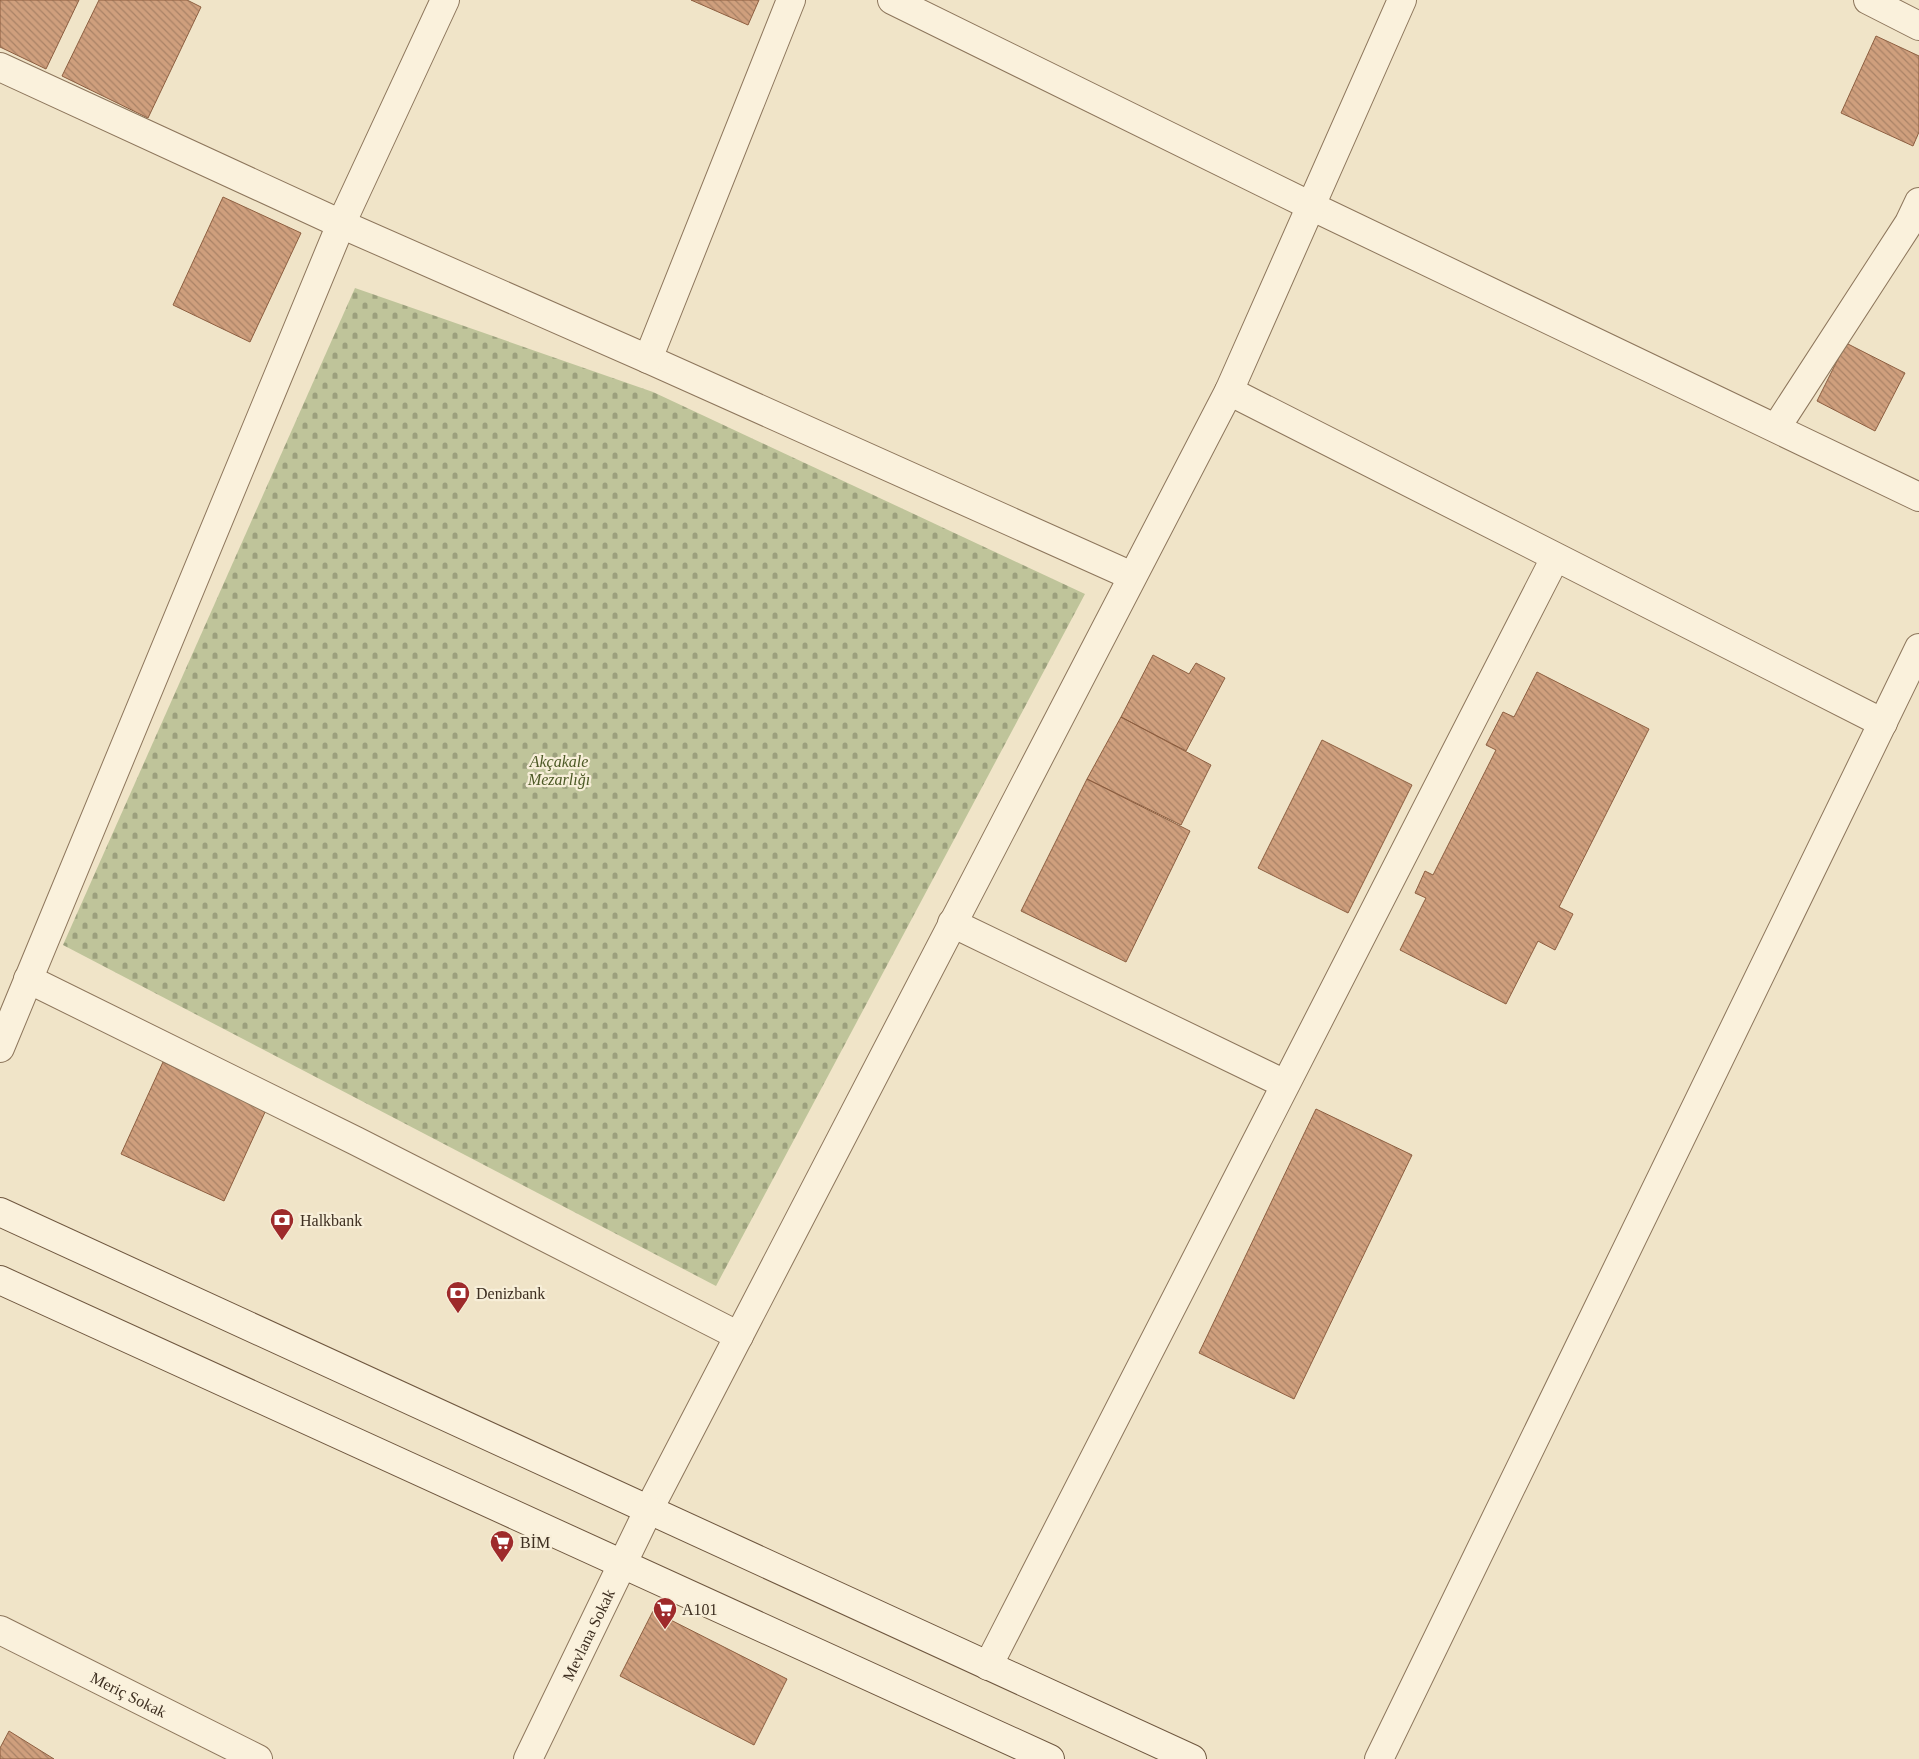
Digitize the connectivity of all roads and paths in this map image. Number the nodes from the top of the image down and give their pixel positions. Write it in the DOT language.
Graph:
graph roads {
  1 [pos="445,0"];
  2 [pos="791,0"];
  3 [pos="892,0"];
  4 [pos="1402,0"];
  5 [pos="1885,4"];
  6 [pos="1919,26"];
  7 [pos="0,67"];
  8 [pos="1919,202"];
  9 [pos="1313,206"];
  10 [pos="341,224"];
  11 [pos="648,359"];
  12 [pos="1229,391"];
  13 [pos="1776,428"];
  14 [pos="1919,497"];
  15 [pos="1555,558"];
  16 [pos="1132,576"];
  17 [pos="1919,648"];
  18 [pos="1883,723"];
  19 [pos="952,922"];
  20 [pos="28,980"];
  21 [pos="0,1048"];
  22 [pos="1285,1084"];
  23 [pos="0,1212"];
  24 [pos="0,1280"];
  25 [pos="739,1336"];
  26 [pos="648,1511"];
  27 [pos="622,1565"];
  28 [pos="0,1630"];
  29 [pos="988,1666"];
  30 [pos="258,1759"];
  31 [pos="528,1759"];
  32 [pos="1050,1759"];
  33 [pos="1192,1759"];
  34 [pos="1379,1759"];
  1 -- 10 [label="street"];
  2 -- 11 [label="street"];
  3 -- 9 [label="street"];
  4 -- 9 [label="street, Mevlana Sokak"];
  5 -- 6 [label="street"];
  7 -- 10 [label="street"];
  8 -- 13 [label="street"];
  9 -- 12 [label="street, Mevlana Sokak"];
  9 -- 13 [label="street"];
  10 -- 11 [label="street"];
  10 -- 20 [label="street"];
  11 -- 16 [label="street"];
  12 -- 15 [label="street"];
  12 -- 16 [label="street, Mevlana Sokak"];
  13 -- 14 [label="street"];
  15 -- 18 [label="street"];
  15 -- 22 [label="street"];
  16 -- 19 [label="street, Mevlana Sokak"];
  17 -- 18 [label="street"];
  18 -- 34 [label="street"];
  19 -- 22 [label="street"];
  19 -- 25 [label="street, Mevlana Sokak"];
  20 -- 21 [label="street"];
  20 -- 25 [label="street"];
  22 -- 29 [label="street"];
  23 -- 26 [label="street"];
  24 -- 27 [label="street"];
  25 -- 26 [label="street, Mevlana Sokak"];
  26 -- 27 [label="street, Mevlana Sokak"];
  26 -- 29 [label="street"];
  27 -- 31 [label="street, Mevlana Sokak"];
  27 -- 32 [label="street"];
  28 -- 30 [label="street, Meriç Sokak"];
  29 -- 33 [label="street"];
}
